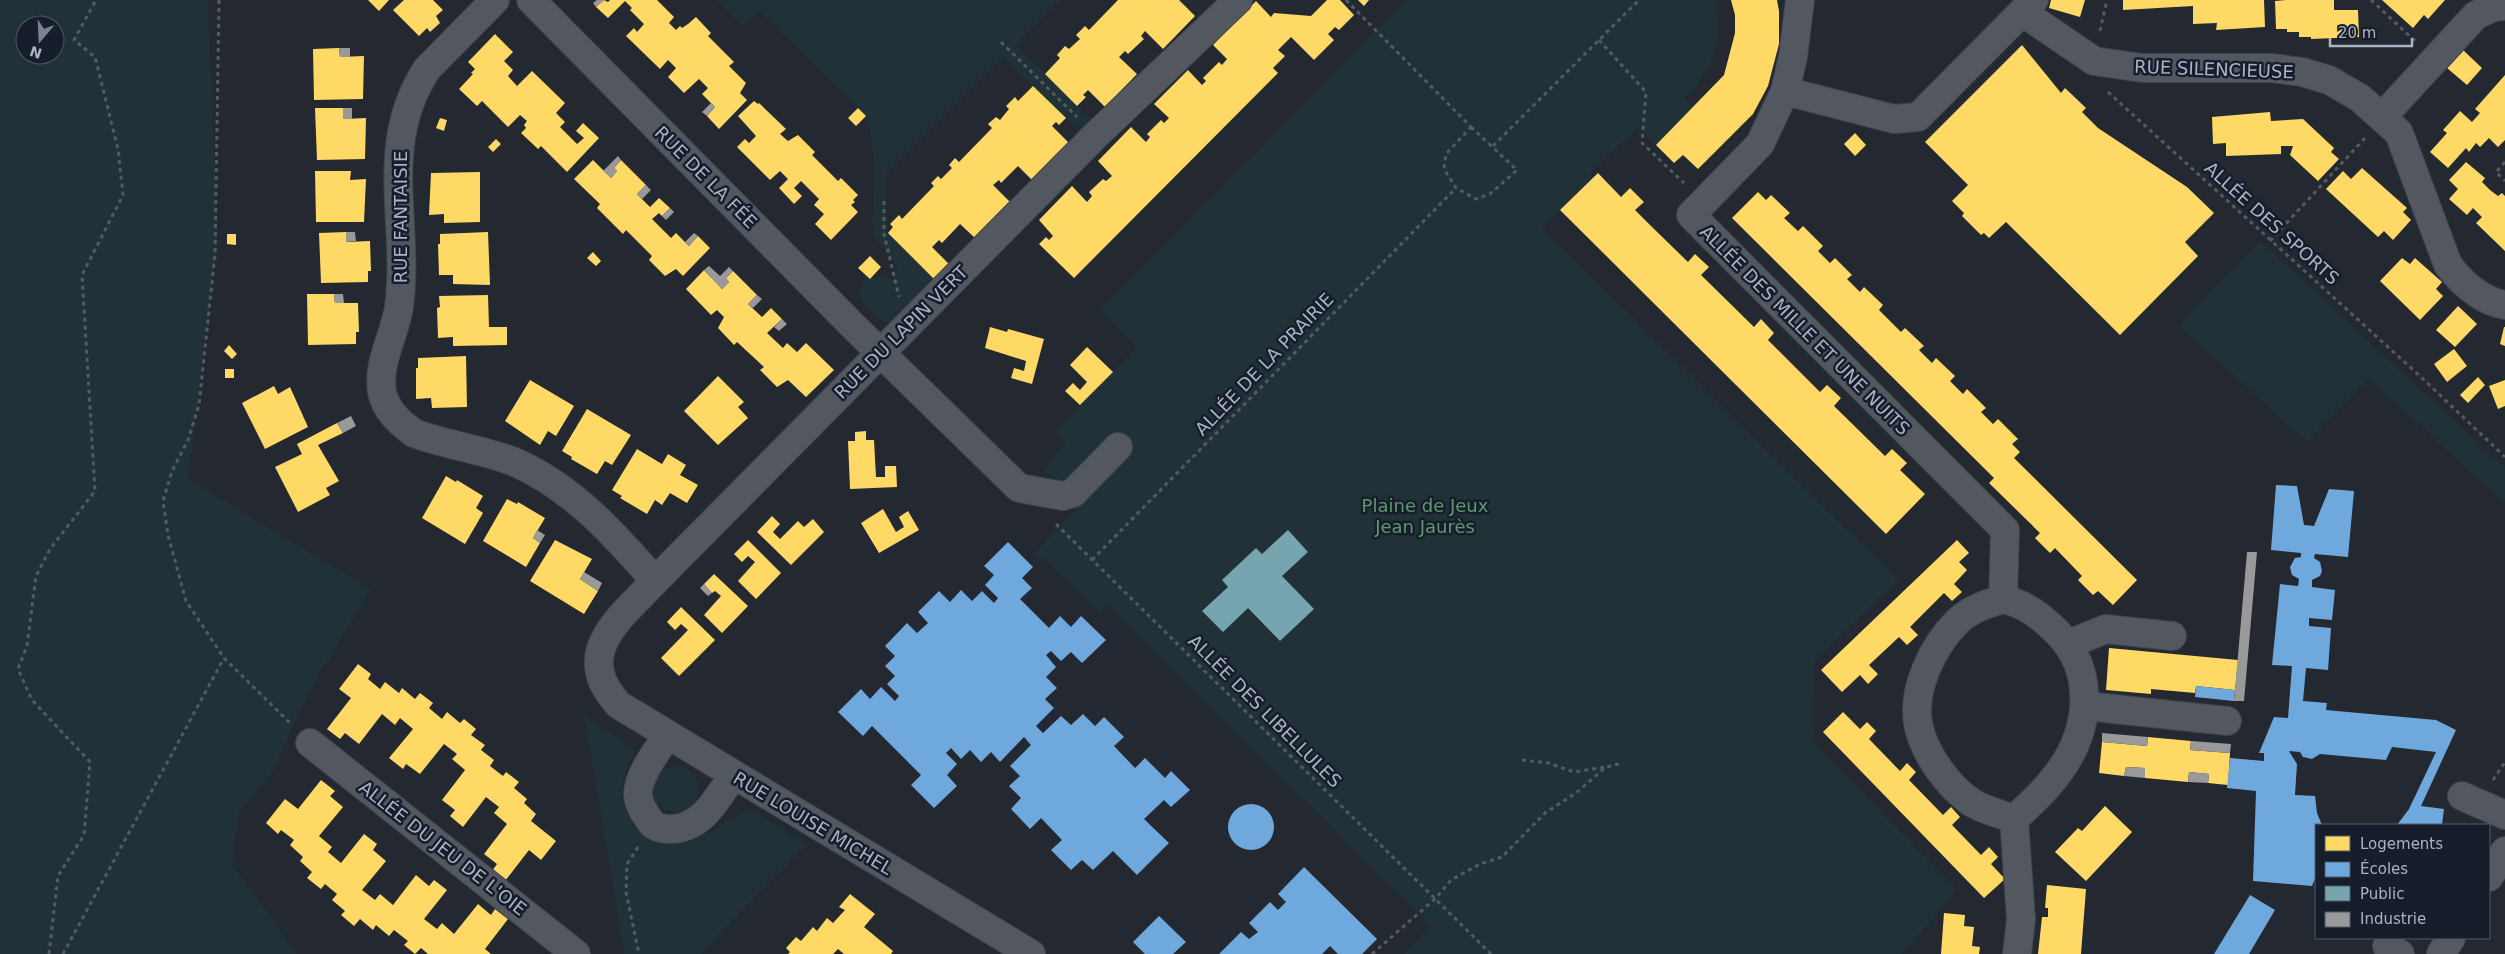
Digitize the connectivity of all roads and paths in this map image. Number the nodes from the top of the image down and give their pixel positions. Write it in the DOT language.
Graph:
graph roads {
  1 [pos="96,0"];
  2 [pos="219,0"];
  3 [pos="496,0"];
  4 [pos="531,0"];
  5 [pos="1238,0"];
  6 [pos="1346,0"];
  7 [pos="1639,0"];
  8 [pos="1800,0"];
  9 [pos="2371,0"];
  10 [pos="2028,6"];
  11 [pos="2505,6"];
  12 [pos="1599,40"];
  13 [pos="1001,42"];
  14 [pos="2434,59"];
  15 [pos="2101,86"];
  16 [pos="1785,91"];
  17 [pos="2382,117"];
  18 [pos="1471,127"];
  19 [pos="1096,136"];
  20 [pos="1493,146"];
  21 [pos="2505,162"];
  22 [pos="2505,181"];
  23 [pos="1456,188"];
  24 [pos="884,201"];
  25 [pos="1704,202"];
  26 [pos="2270,241"];
  27 [pos="2505,304"];
  28 [pos="916,318"];
  29 [pos="882,351"];
  30 [pos="1118,447"];
  31 [pos="2505,457"];
  32 [pos="1053,520"];
  33 [pos="1092,560"];
  34 [pos="655,581"];
  35 [pos="2002,599"];
  36 [pos="2172,636"];
  37 [pos="2068,644"];
  38 [pos="224,658"];
  39 [pos="602,683"];
  40 [pos="2086,706"];
  41 [pos="2227,721"];
  42 [pos="667,735"];
  43 [pos="310,742"];
  44 [pos="1522,760"];
  45 [pos="1622,763"];
  46 [pos="1606,767"];
  47 [pos="733,775"];
  48 [pos="2462,796"];
  49 [pos="2505,815"];
  50 [pos="2014,819"];
  51 [pos="652,824"];
  52 [pos="2505,851"];
  53 [pos="2490,875"];
  54 [pos="1435,899"];
  55 [pos="2451,939"];
  56 [pos="49,954"];
  57 [pos="62,954"];
  58 [pos="576,954"];
  59 [pos="639,954"];
  60 [pos="1031,954"];
  61 [pos="1372,954"];
  62 [pos="1491,954"];
  63 [pos="2017,954"];
  64 [pos="2442,954"];
  1 -- 56 [label="path"];
  2 -- 38 [label="path"];
  3 -- 34 [label="street, RUE FANTAISIE"];
  4 -- 29 [label="street, RUE DE LA FÉE"];
  5 -- 19 [label="street, RUE DU LAPIN VERT"];
  6 -- 18 [label="path"];
  7 -- 12 [label="path"];
  8 -- 16 [label="street, ALLÉE DES MILLE ET UNE NUITS"];
  9 -- 14 [label="path"];
  10 -- 16 [label="street"];
  10 -- 17 [label="street, RUE SILENCIEUSE"];
  11 -- 14 [label="street"];
  12 -- 20 [label="path"];
  12 -- 25 [label="path"];
  13 -- 19 [label="path"];
  14 -- 17 [label="street"];
  15 -- 26 [label="path, ALLÉE DES SPORTS"];
  16 -- 25 [label="street, ALLÉE DES MILLE ET UNE NUITS"];
  17 -- 26 [label="path"];
  17 -- 27 [label="street, RUE SILENCIEUSE"];
  18 -- 20 [label="path"];
  18 -- 23 [label="path"];
  19 -- 28 [label="street, RUE DU LAPIN VERT"];
  20 -- 23 [label="path"];
  21 -- 22 [label="path"];
  23 -- 33 [label="path, ALLÉE DE LA PRAIRIE"];
  24 -- 28 [label="path"];
  25 -- 35 [label="street, ALLÉE DES MILLE ET UNE NUITS"];
  26 -- 31 [label="path, ALLÉE DES SPORTS"];
  28 -- 29 [label="street, RUE DU LAPIN VERT"];
  29 -- 30 [label="street, RUE DE LA FÉE"];
  29 -- 34 [label="street, RUE DU LAPIN VERT"];
  32 -- 33 [label="path, ALLÉE DES LIBELLULES"];
  33 -- 54 [label="path, ALLÉE DES LIBELLULES"];
  34 -- 39 [label="street, RUE DU LAPIN VERT"];
  35 -- 37 [label="street"];
  35 -- 50 [label="street"];
  36 -- 37 [label="street"];
  37 -- 40 [label="street"];
  38 -- 43 [label="path"];
  38 -- 57 [label="path"];
  39 -- 42 [label="street, RUE LOUISE MICHEL"];
  40 -- 41 [label="street"];
  40 -- 50 [label="street"];
  42 -- 47 [label="street, RUE LOUISE MICHEL"];
  42 -- 51 [label="street"];
  43 -- 58 [label="street, ALLÉE DU JEU DE L'OIE"];
  44 -- 46 [label="path"];
  45 -- 46 [label="path"];
  46 -- 54 [label="path"];
  47 -- 51 [label="street"];
  47 -- 60 [label="street, RUE LOUISE MICHEL"];
  48 -- 49 [label="street"];
  50 -- 63 [label="street"];
  51 -- 59 [label="path"];
  52 -- 53 [label="main road"];
  54 -- 61 [label="path"];
  54 -- 62 [label="path, ALLÉE DES LIBELLULES"];
  55 -- 64 [label="main road"];
}
